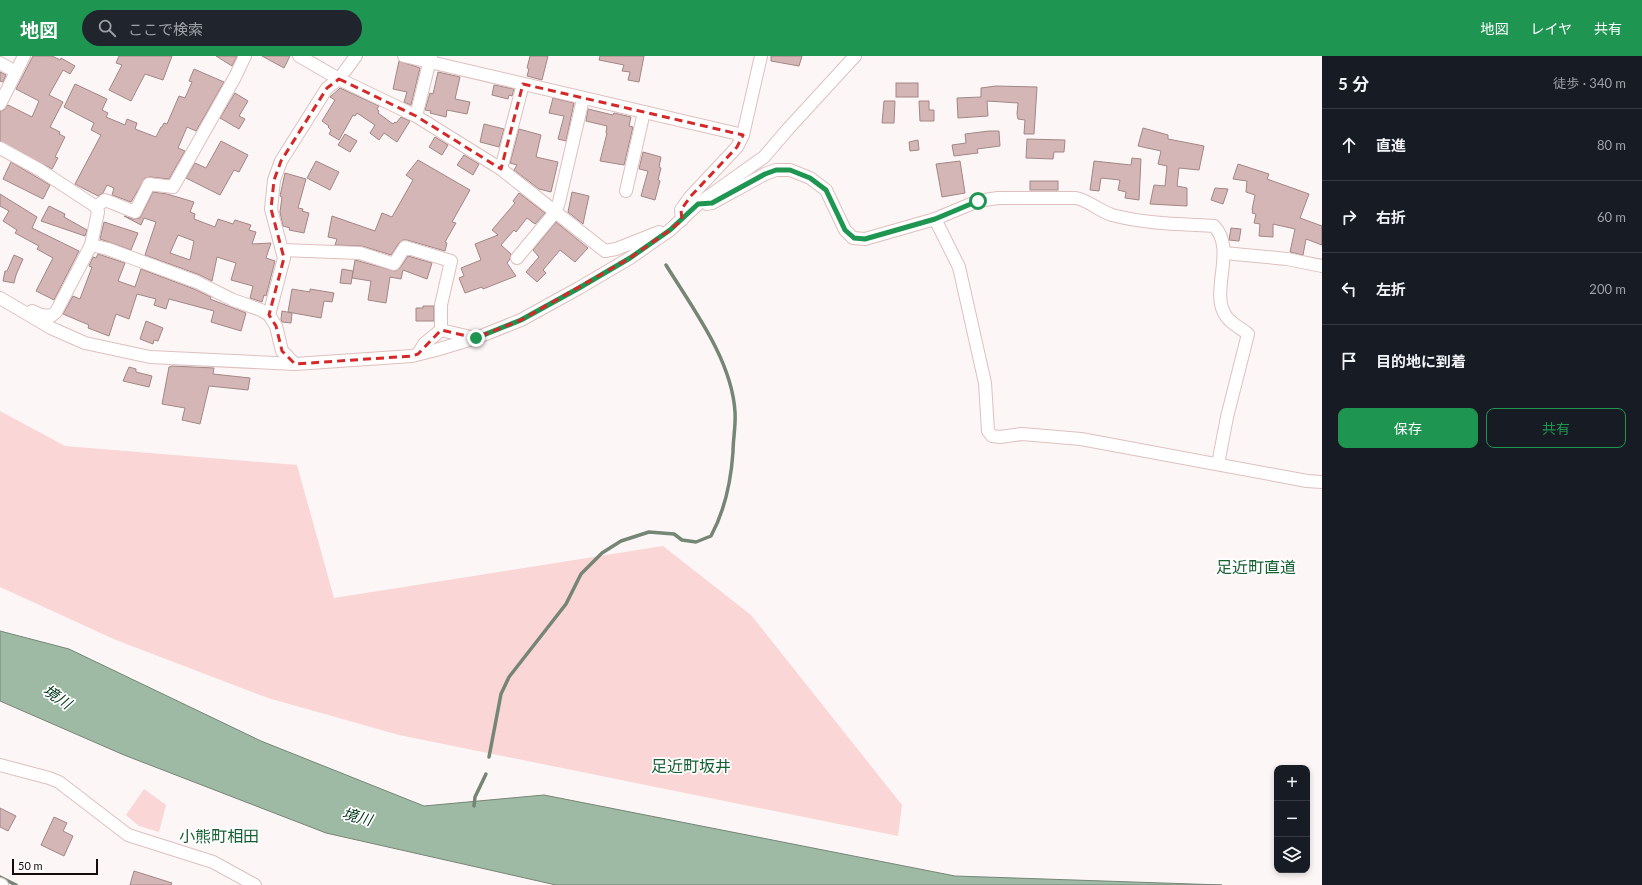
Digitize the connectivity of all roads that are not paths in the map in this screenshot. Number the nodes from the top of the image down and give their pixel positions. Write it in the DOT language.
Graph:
graph roads {
  1 [pos="24,56"];
  2 [pos="245,56"];
  3 [pos="299,56"];
  4 [pos="356,56"];
  5 [pos="404,56"];
  6 [pos="761,56"];
  7 [pos="855,56"];
  8 [pos="430,59"];
  9 [pos="0,63"];
  10 [pos="16,72"];
  11 [pos="339,79"];
  12 [pos="523,84"];
  13 [pos="583,99"];
  14 [pos="0,104"];
  15 [pos="644,112"];
  16 [pos="416,116"];
  17 [pos="743,135"];
  18 [pos="0,148"];
  19 [pos="501,169"];
  20 [pos="626,190"];
  21 [pos="698,204"];
  22 [pos="96,207"];
  23 [pos="556,211"];
  24 [pos="935,219"];
  25 [pos="682,220"];
  26 [pos="670,230"];
  27 [pos="91,245"];
  28 [pos="282,250"];
  29 [pos="1224,253"];
  30 [pos="518,258"];
  31 [pos="1322,266"];
  32 [pos="3,300"];
  33 [pos="269,315"];
  34 [pos="441,330"];
  35 [pos="476,338"];
  36 [pos="418,354"];
  37 [pos="295,364"];
  38 [pos="1218,464"];
  39 [pos="1322,482"];
  40 [pos="0,765"];
  41 [pos="255,885"];
  1 -- 10 [label="street"];
  2 -- 22 [label="street"];
  3 -- 11 [label="street"];
  4 -- 11 [label="street"];
  5 -- 8 [label="street"];
  6 -- 17 [label="street"];
  7 -- 21 [label="street"];
  8 -- 12 [label="street"];
  8 -- 16 [label="street"];
  9 -- 10 [label="street"];
  10 -- 14 [label="street"];
  11 -- 16 [label="street"];
  11 -- 28 [label="street"];
  12 -- 13 [label="street"];
  12 -- 19 [label="street"];
  13 -- 15 [label="street"];
  13 -- 23 [label="street"];
  15 -- 17 [label="street"];
  15 -- 20 [label="street"];
  16 -- 19 [label="street"];
  17 -- 25 [label="street"];
  18 -- 22 [label="street"];
  19 -- 23 [label="street"];
  21 -- 24 [label="street"];
  21 -- 25 [label="street"];
  22 -- 27 [label="street"];
  23 -- 26 [label="street"];
  23 -- 30 [label="street"];
  24 -- 29 [label="street"];
  24 -- 38 [label="street"];
  25 -- 26 [label="street"];
  26 -- 35 [label="street"];
  27 -- 32 [label="street"];
  27 -- 33 [label="street"];
  28 -- 33 [label="street"];
  28 -- 34 [label="street"];
  29 -- 31 [label="street"];
  29 -- 38 [label="street"];
  32 -- 37 [label="street"];
  33 -- 37 [label="street"];
  34 -- 35 [label="street"];
  34 -- 36 [label="street"];
  35 -- 36 [label="street"];
  36 -- 37 [label="street"];
  38 -- 39 [label="street"];
  40 -- 41 [label="street"];
}
